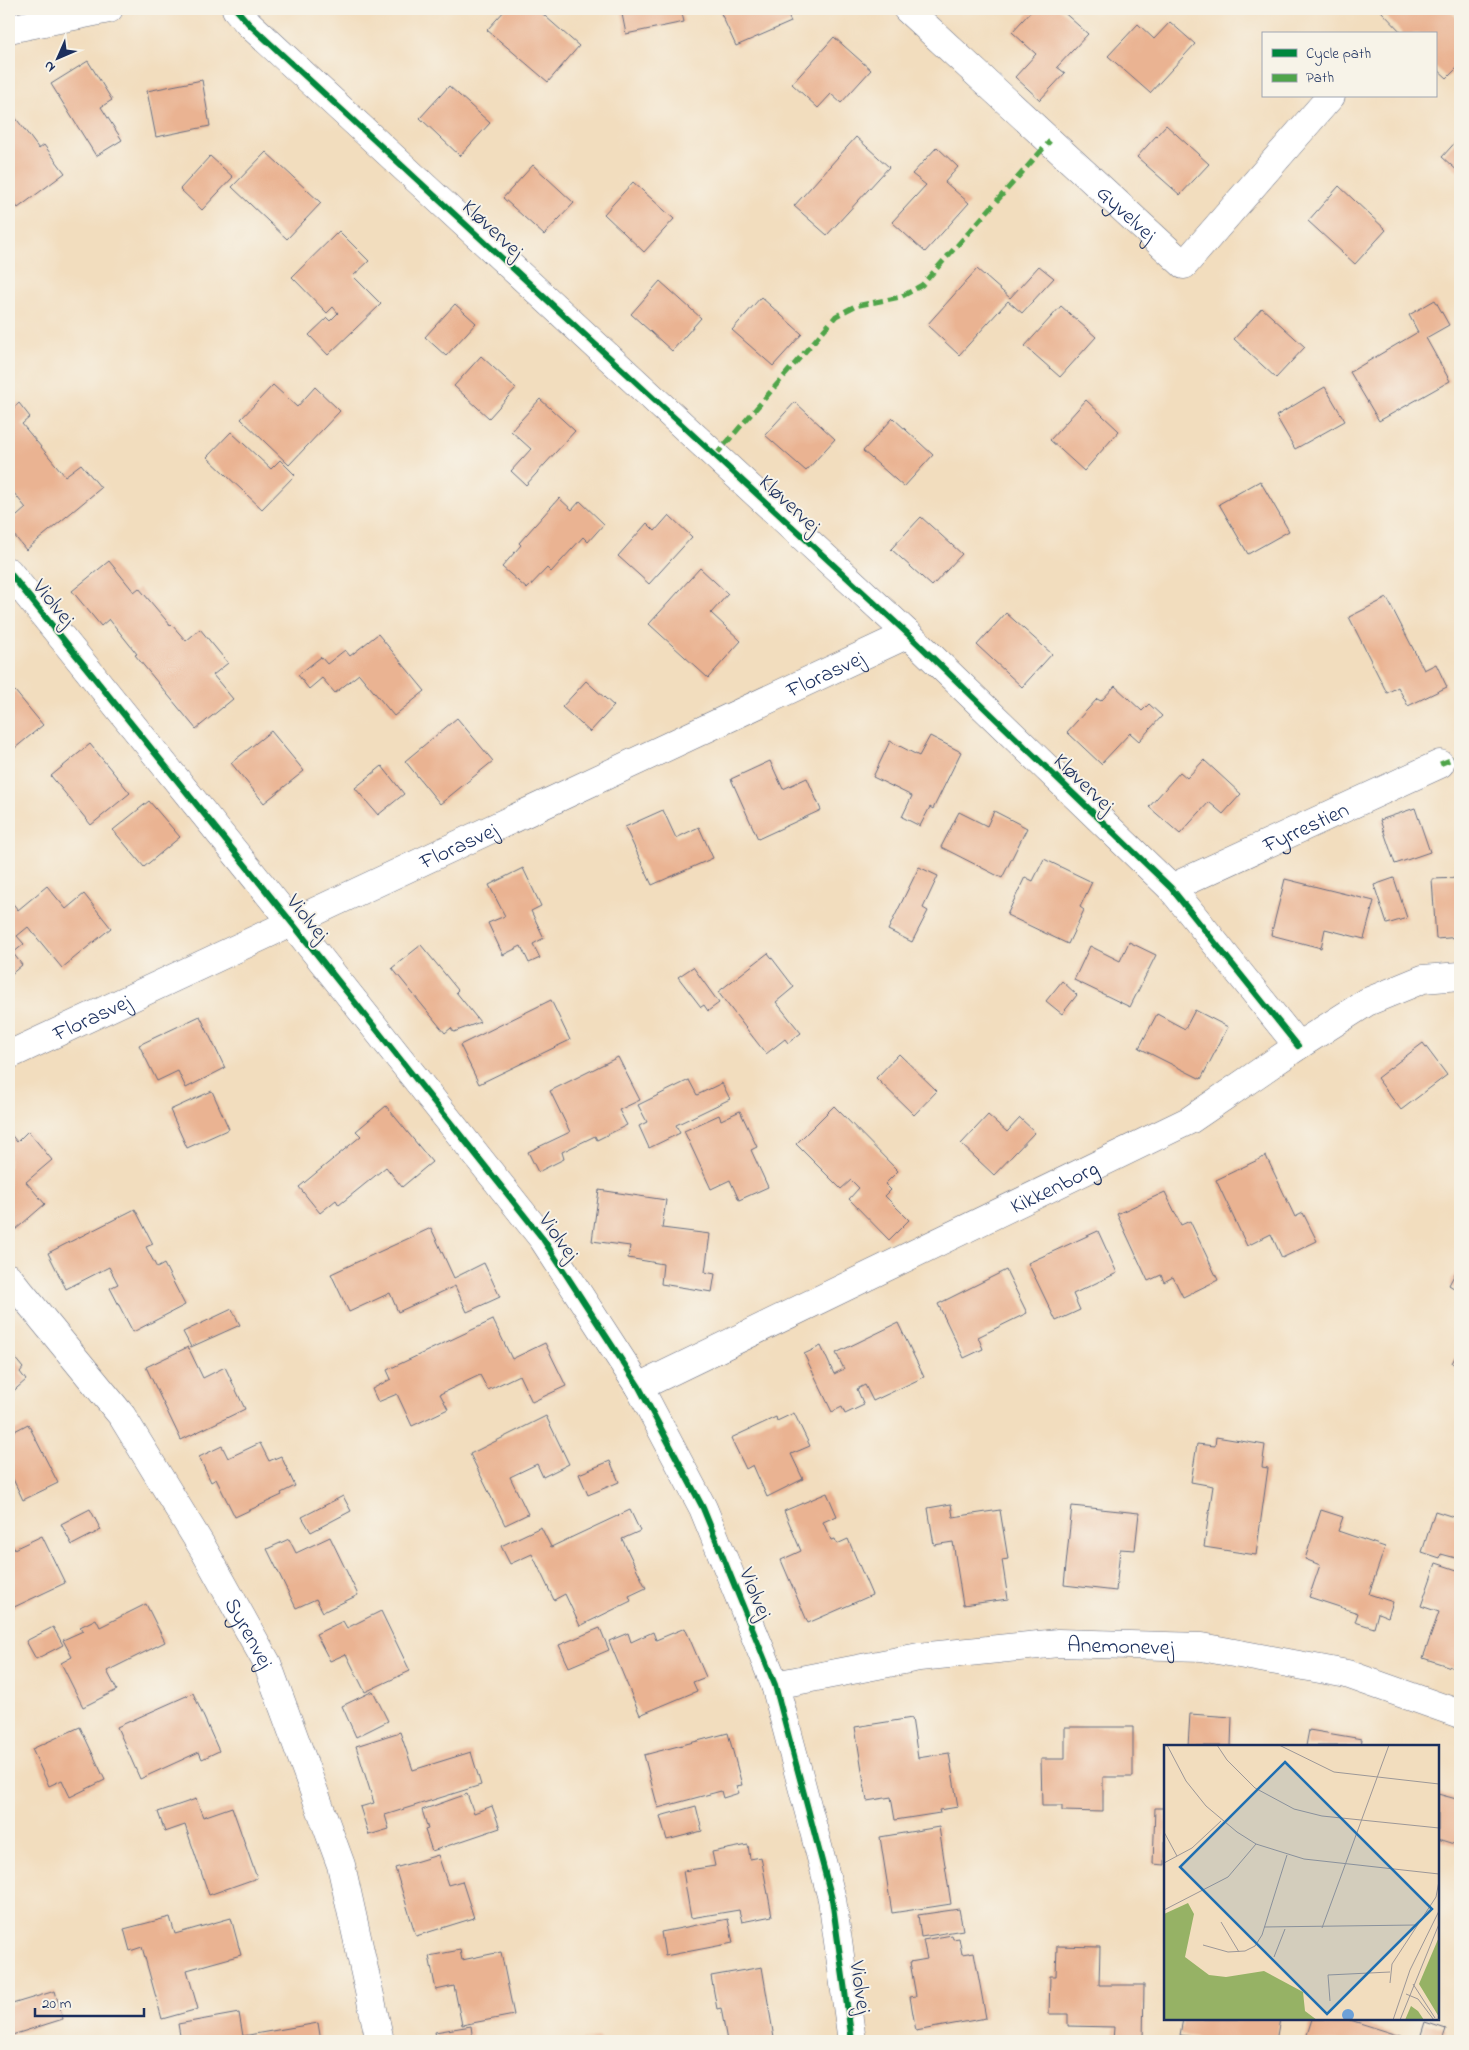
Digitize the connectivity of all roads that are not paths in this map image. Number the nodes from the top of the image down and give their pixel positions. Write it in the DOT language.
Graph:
graph roads {
  1 [pos="109,9"];
  2 [pos="236,9"];
  3 [pos="907,9"];
  4 [pos="9,29"];
  5 [pos="1329,98"];
  6 [pos="9,572"];
  7 [pos="908,634"];
  8 [pos="1440,764"];
  9 [pos="1171,888"];
  10 [pos="292,923"];
  11 [pos="1460,976"];
  12 [pos="1298,1046"];
  13 [pos="9,1055"];
  14 [pos="9,1278"];
  15 [pos="639,1387"];
  16 [pos="775,1685"];
  17 [pos="1460,1714"];
  18 [pos="380,2041"];
  19 [pos="852,2041"];
  1 -- 4 [label="street"];
  2 -- 7 [label="street, Kløvervej"];
  3 -- 5 [label="street, Gyvelvej"];
  6 -- 10 [label="street, Violvej"];
  7 -- 9 [label="street, Kløvervej"];
  7 -- 10 [label="street, Florasvej"];
  8 -- 9 [label="street, Fyrrestien"];
  9 -- 12 [label="street, Kløvervej"];
  10 -- 13 [label="street, Florasvej"];
  10 -- 15 [label="street, Violvej"];
  11 -- 12 [label="street, Kikkenborg"];
  12 -- 15 [label="street, Kikkenborg"];
  14 -- 18 [label="street, Syrenvej"];
  15 -- 16 [label="street, Violvej"];
  16 -- 17 [label="street, Anemonevej"];
  16 -- 19 [label="street, Violvej"];
}
